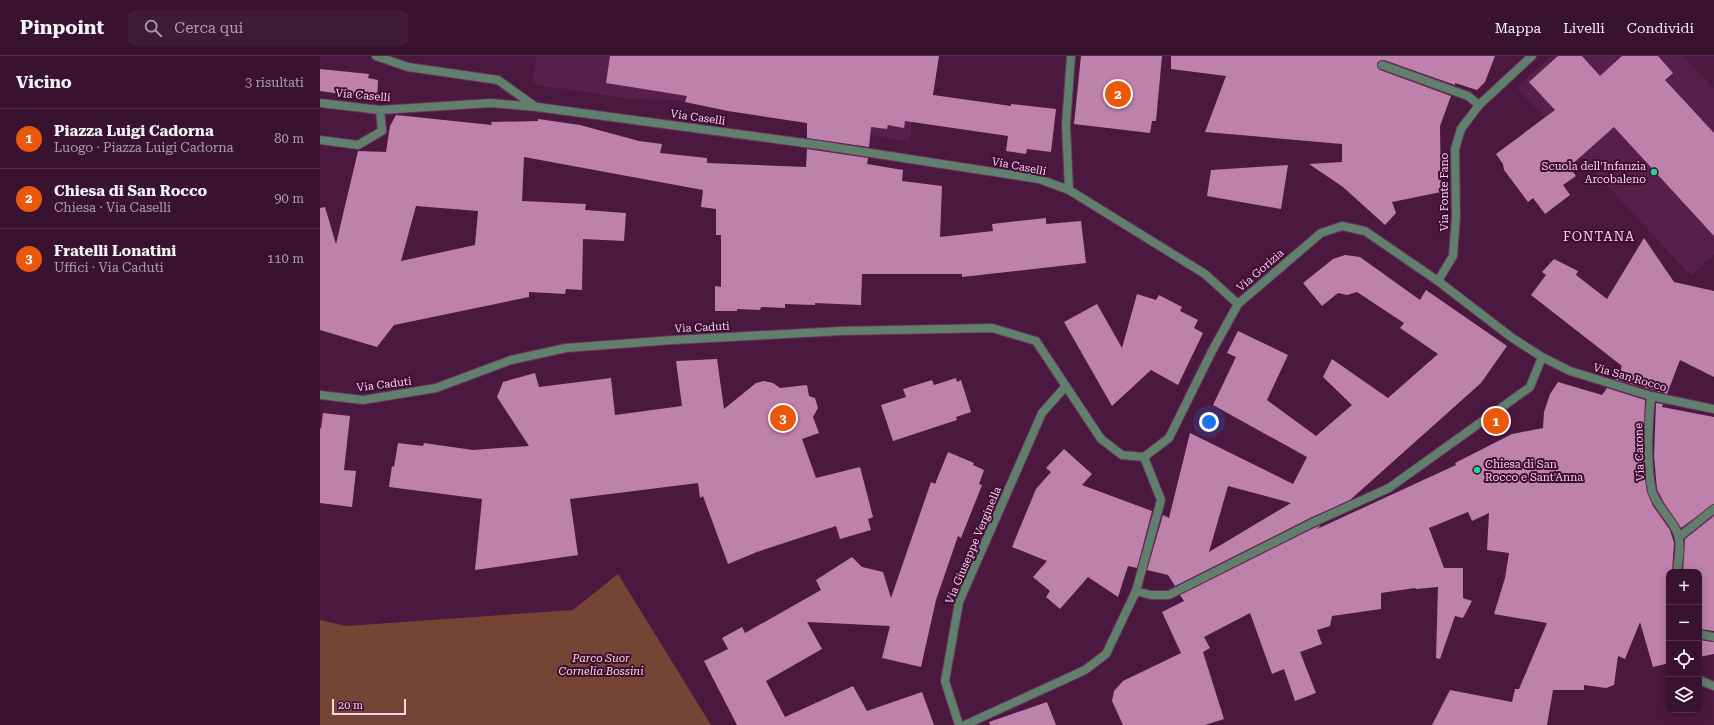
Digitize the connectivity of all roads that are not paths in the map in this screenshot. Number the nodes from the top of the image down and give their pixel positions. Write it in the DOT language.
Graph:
graph roads {
  1 [pos="376,56"];
  2 [pos="1071,56"];
  3 [pos="1532,56"];
  4 [pos="1382,65"];
  5 [pos="320,103"];
  6 [pos="1479,105"];
  7 [pos="537,107"];
  8 [pos="380,110"];
  9 [pos="320,140"];
  10 [pos="1069,190"];
  11 [pos="1438,281"];
  12 [pos="1238,304"];
  13 [pos="1542,357"];
  14 [pos="1066,386"];
  15 [pos="320,395"];
  16 [pos="1651,396"];
  17 [pos="1714,409"];
  18 [pos="1144,457"];
  19 [pos="1714,509"];
  20 [pos="1679,537"];
  21 [pos="1677,569"];
  22 [pos="1136,591"];
  23 [pos="1702,635"];
  24 [pos="1714,637"];
  25 [pos="1702,681"];
  26 [pos="1714,686"];
  27 [pos="959,725"];
  28 [pos="965,725"];
  1 -- 7 [label="street"];
  2 -- 10 [label="street"];
  3 -- 6 [label="street, Via Fonte Fano"];
  4 -- 6 [label="street"];
  5 -- 8 [label="street, Via Caselli"];
  6 -- 11 [label="street, Via Fonte Fano"];
  7 -- 8 [label="street, Via Caselli"];
  7 -- 10 [label="street, Via Caselli"];
  8 -- 9 [label="street"];
  10 -- 12 [label="street, Via Caselli"];
  11 -- 12 [label="street, Via Gorizia"];
  11 -- 13 [label="street, Via Gorizia"];
  12 -- 18 [label="street, Via Gorizia"];
  13 -- 16 [label="street, Via San Rocco"];
  13 -- 22 [label="street"];
  14 -- 15 [label="street, Via Caduti"];
  14 -- 18 [label="street"];
  14 -- 27 [label="street, Via Giuseppe Verginella"];
  16 -- 17 [label="street, Via San Rocco"];
  16 -- 20 [label="street, Via Carone"];
  18 -- 22 [label="street"];
  19 -- 20 [label="street"];
  20 -- 21 [label="street"];
  22 -- 28 [label="street"];
  23 -- 24 [label="street"];
  25 -- 26 [label="street"];
}
